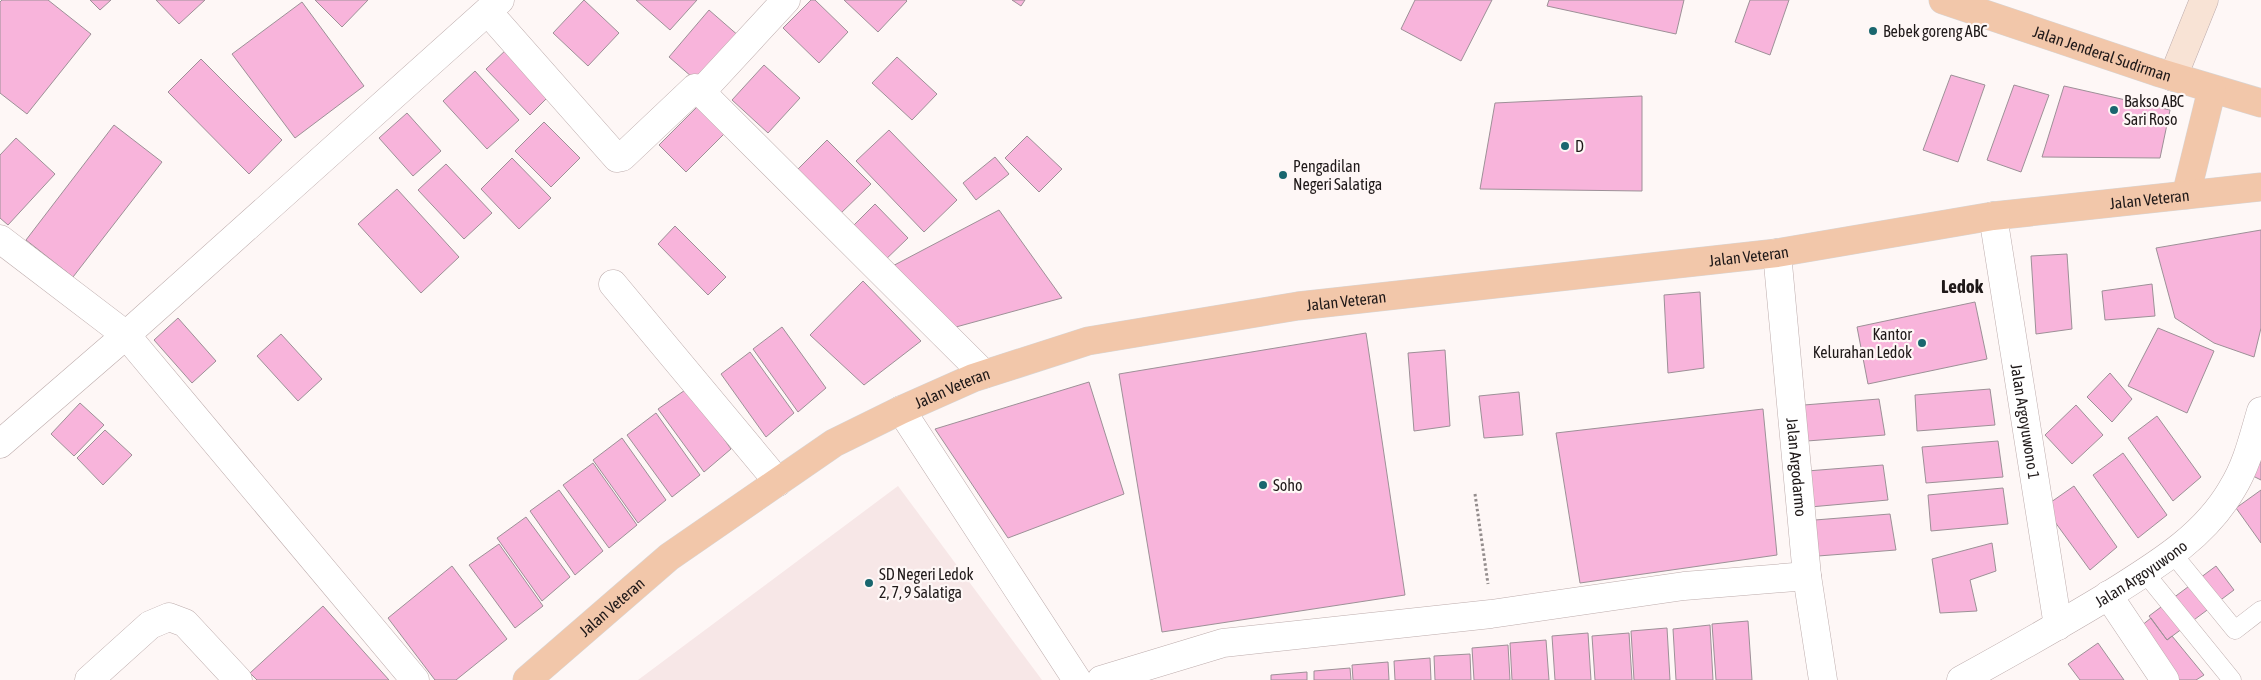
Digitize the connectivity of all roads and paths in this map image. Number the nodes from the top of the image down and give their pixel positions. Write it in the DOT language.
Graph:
graph roads {
  1 [pos="786,0"];
  2 [pos="1943,0"];
  3 [pos="2204,0"];
  4 [pos="494,6"];
  5 [pos="2172,77"];
  6 [pos="2212,89"];
  7 [pos="701,92"];
  8 [pos="2261,103"];
  9 [pos="2261,187"];
  10 [pos="2186,195"];
  11 [pos="1994,216"];
  12 [pos="0,239"];
  13 [pos="1777,253"];
  14 [pos="613,284"];
  15 [pos="126,335"];
  16 [pos="984,374"];
  17 [pos="901,410"];
  18 [pos="2261,411"];
  19 [pos="0,444"];
  20 [pos="778,482"];
  21 [pos="1475,494"];
  22 [pos="2172,553"];
  23 [pos="2145,573"];
  24 [pos="1807,576"];
  25 [pos="2108,595"];
  26 [pos="2261,610"];
  27 [pos="1492,614"];
  28 [pos="2058,626"];
  29 [pos="538,676"];
  30 [pos="89,680"];
  31 [pos="238,680"];
  32 [pos="415,680"];
  33 [pos="1077,680"];
  34 [pos="1101,680"];
  35 [pos="1823,680"];
  36 [pos="1961,680"];
  37 [pos="2165,680"];
  38 [pos="2232,680"];
  1 -- 7 [label="street"];
  2 -- 5 [label="main road, Jalan Jenderal Sudirman"];
  3 -- 5 [label="street"];
  4 -- 7 [label="street"];
  4 -- 15 [label="street"];
  5 -- 6 [label="main road, Jalan Jenderal Sudirman"];
  6 -- 8 [label="main road, Jalan Jenderal Sudirman"];
  6 -- 10 [label="main road"];
  7 -- 16 [label="street"];
  9 -- 10 [label="main road, Jalan Veteran"];
  10 -- 11 [label="main road, Jalan Veteran"];
  11 -- 13 [label="main road, Jalan Veteran"];
  11 -- 28 [label="street, Jalan Argoyuwono 1"];
  12 -- 15 [label="street"];
  13 -- 16 [label="main road, Jalan Veteran"];
  13 -- 24 [label="street, Jalan Argodarmo"];
  14 -- 20 [label="street"];
  15 -- 19 [label="street"];
  15 -- 32 [label="street"];
  16 -- 17 [label="main road, Jalan Veteran"];
  17 -- 20 [label="main road, Jalan Veteran"];
  17 -- 33 [label="street"];
  18 -- 22 [label="street, Jalan Argoyuwono"];
  20 -- 29 [label="main road, Jalan Veteran"];
  21 -- 27 [label="path"];
  22 -- 23 [label="street, Jalan Argoyuwono"];
  22 -- 26 [label="lane"];
  23 -- 25 [label="street, Jalan Argoyuwono"];
  23 -- 38 [label="lane"];
  24 -- 27 [label="street"];
  24 -- 35 [label="street, Jalan Argodarmo"];
  25 -- 28 [label="street, Jalan Argoyuwono"];
  25 -- 37 [label="street"];
  27 -- 34 [label="street"];
  28 -- 36 [label="street, Jalan Argoyuwono"];
  30 -- 31 [label="street"];
}
